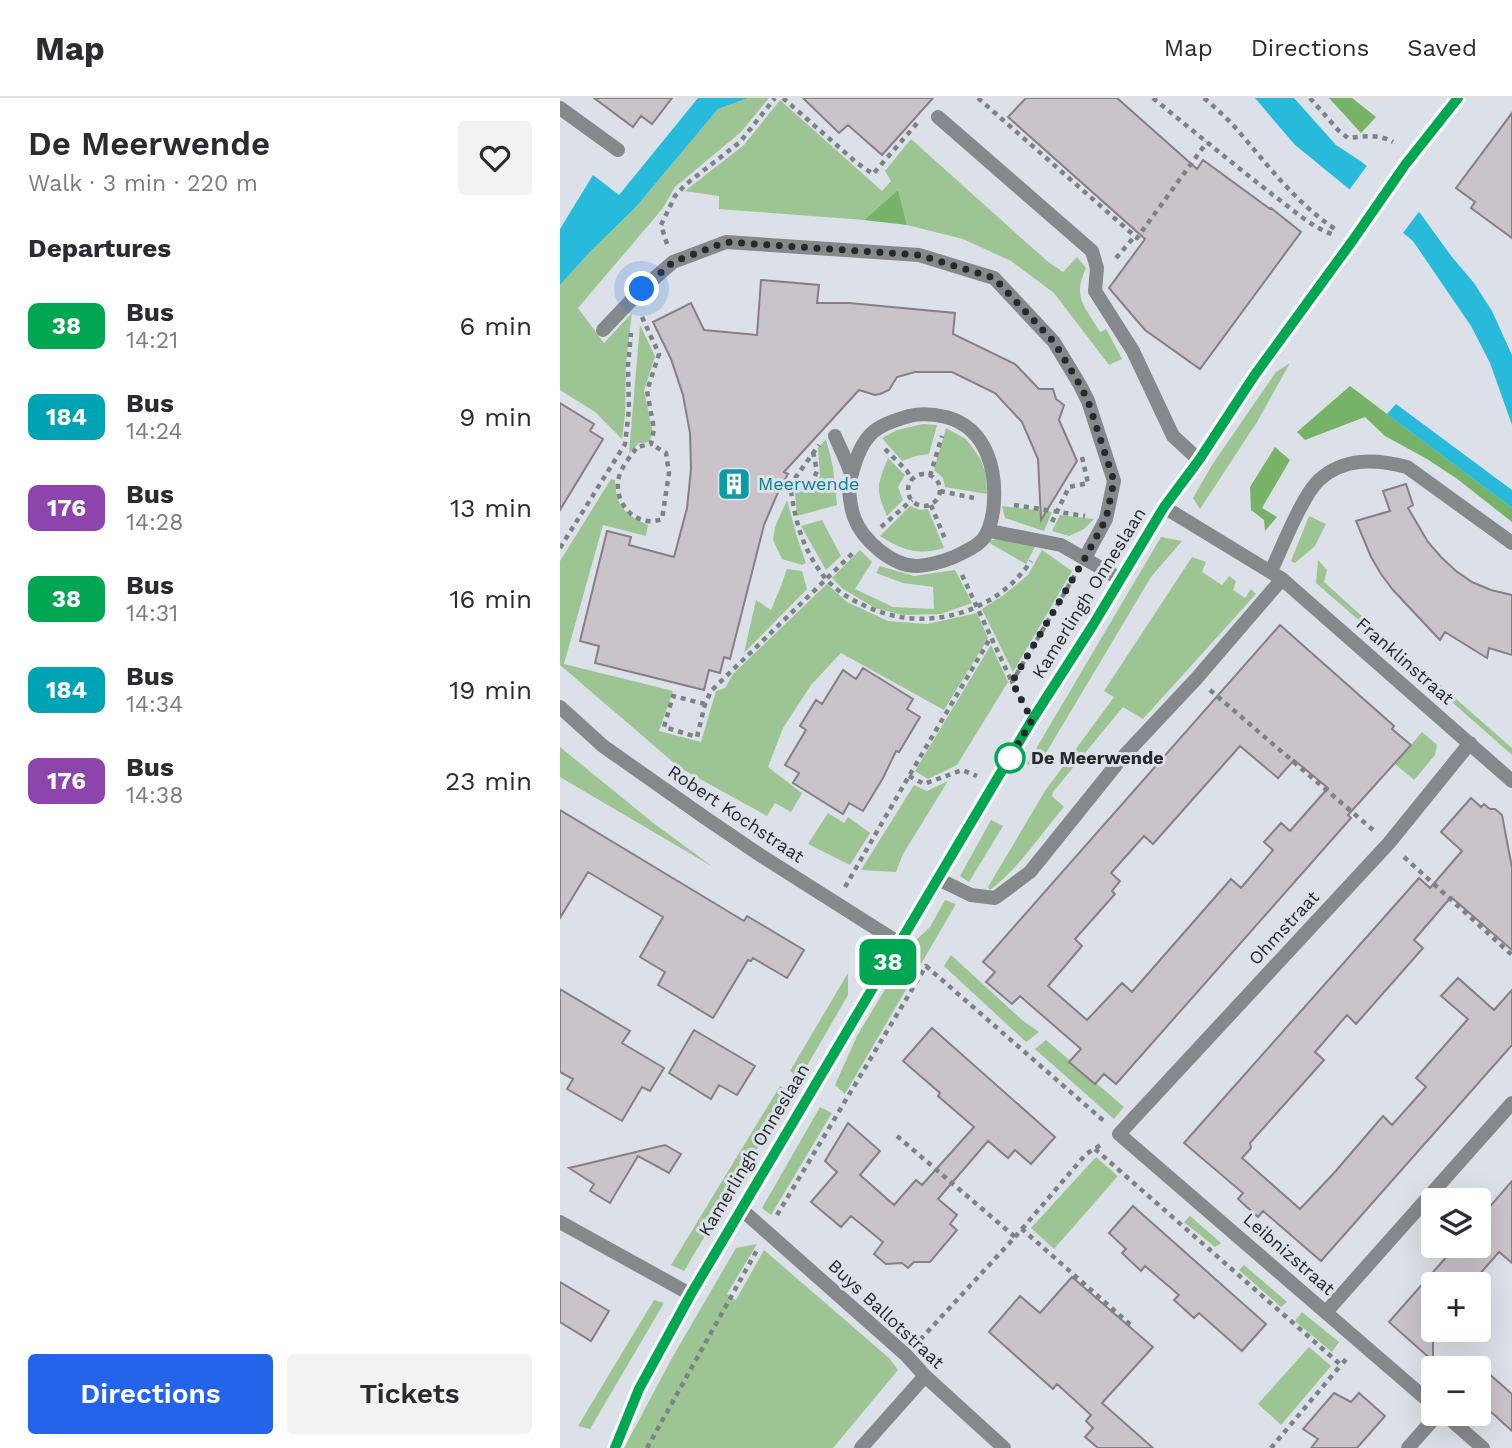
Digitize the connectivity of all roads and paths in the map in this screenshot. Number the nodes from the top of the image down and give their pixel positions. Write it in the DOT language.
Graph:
graph roads {
  1 [pos="775,98"];
  2 [pos="783,98"];
  3 [pos="978,98"];
  4 [pos="1153,98"];
  5 [pos="1204,98"];
  6 [pos="1310,98"];
  7 [pos="1458,98"];
  8 [pos="560,108"];
  9 [pos="938,117"];
  10 [pos="920,120"];
  11 [pos="1207,142"];
  12 [pos="1393,142"];
  13 [pos="618,150"];
  14 [pos="1357,235"];
  15 [pos="673,262"];
  16 [pos="642,289"];
  17 [pos="603,330"];
  18 [pos="631,330"];
  19 [pos="947,418"];
  20 [pos="871,434"];
  21 [pos="835,436"];
  22 [pos="651,444"];
  23 [pos="813,452"];
  24 [pos="1199,460"];
  25 [pos="930,476"];
  26 [pos="851,477"];
  27 [pos="912,480"];
  28 [pos="940,491"];
  29 [pos="912,500"];
  30 [pos="994,502"];
  31 [pos="931,505"];
  32 [pos="1164,507"];
  33 [pos="1106,519"];
  34 [pos="990,531"];
  35 [pos="867,539"];
  36 [pos="1512,543"];
  37 [pos="560,548"];
  38 [pos="953,558"];
  39 [pos="1085,558"];
  40 [pos="1276,575"];
  41 [pos="1120,579"];
  42 [pos="991,637"];
  43 [pos="1196,679"];
  44 [pos="1012,682"];
  45 [pos="705,704"];
  46 [pos="560,707"];
  47 [pos="1032,720"];
  48 [pos="1469,743"];
  49 [pos="909,776"];
  50 [pos="1512,780"];
  51 [pos="994,784"];
  52 [pos="1389,844"];
  53 [pos="938,879"];
  54 [pos="836,903"];
  55 [pos="900,943"];
  56 [pos="1512,955"];
  57 [pos="1512,1103"];
  58 [pos="1119,1134"];
  59 [pos="897,1136"];
  60 [pos="1095,1149"];
  61 [pos="741,1209"];
  62 [pos="560,1222"];
  63 [pos="1022,1229"];
  64 [pos="767,1231"];
  65 [pos="1015,1237"];
  66 [pos="691,1294"];
  67 [pos="1326,1311"];
  68 [pos="1133,1327"];
  69 [pos="1361,1342"];
  70 [pos="906,1355"];
  71 [pos="1341,1365"];
  72 [pos="925,1376"];
  73 [pos="1421,1394"];
  74 [pos="1427,1426"];
  75 [pos="1458,1426"];
  76 [pos="615,1448"];
  77 [pos="647,1448"];
  78 [pos="861,1448"];
  79 [pos="1004,1448"];
  80 [pos="1271,1448"];
  81 [pos="1408,1448"];
  82 [pos="1483,1448"];
  1 -- 15 [label="path"];
  2 -- 10 [label="path"];
  3 -- 11 [label="path"];
  4 -- 11 [label="path"];
  5 -- 14 [label="path"];
  6 -- 12 [label="path"];
  7 -- 14 [label="street, Kamerlingh Onneslaan"];
  8 -- 13 [label="street"];
  9 -- 24 [label="street"];
  11 -- 14 [label="path"];
  14 -- 24 [label="street, Kamerlingh Onneslaan"];
  15 -- 16 [label="street"];
  15 -- 33 [label="street"];
  16 -- 17 [label="street"];
  16 -- 22 [label="path"];
  18 -- 37 [label="path"];
  19 -- 20 [label="street"];
  19 -- 25 [label="path"];
  19 -- 30 [label="street"];
  20 -- 26 [label="street"];
  20 -- 27 [label="path"];
  21 -- 26 [label="street"];
  22 -- 22 [label="path"];
  23 -- 23 [label="path"];
  24 -- 32 [label="street, Kamerlingh Onneslaan"];
  25 -- 27 [label="path"];
  25 -- 28 [label="path"];
  26 -- 35 [label="street"];
  27 -- 29 [label="path"];
  28 -- 30 [label="path"];
  28 -- 31 [label="path"];
  29 -- 31 [label="path"];
  29 -- 35 [label="path"];
  30 -- 33 [label="path"];
  30 -- 34 [label="street"];
  31 -- 38 [label="path"];
  32 -- 40 [label="street, Franklinstraat"];
  32 -- 41 [label="street, Kamerlingh Onneslaan"];
  33 -- 39 [label="street"];
  34 -- 38 [label="street"];
  34 -- 39 [label="street"];
  35 -- 38 [label="street"];
  35 -- 45 [label="path"];
  36 -- 40 [label="street"];
  38 -- 42 [label="path"];
  39 -- 41 [label="street"];
  39 -- 44 [label="path"];
  40 -- 43 [label="street"];
  40 -- 48 [label="street, Franklinstraat"];
  41 -- 47 [label="street, Kamerlingh Onneslaan"];
  42 -- 44 [label="path"];
  42 -- 49 [label="path"];
  43 -- 52 [label="path"];
  43 -- 53 [label="street"];
  44 -- 47 [label="path"];
  45 -- 45 [label="path"];
  46 -- 54 [label="street, Robert Kochstraat"];
  47 -- 51 [label="street, Kamerlingh Onneslaan"];
  48 -- 50 [label="street, Franklinstraat"];
  48 -- 52 [label="street, Ohmstraat"];
  49 -- 51 [label="path"];
  49 -- 54 [label="path"];
  51 -- 53 [label="street, Kamerlingh Onneslaan"];
  52 -- 56 [label="path"];
  52 -- 58 [label="street, Ohmstraat"];
  53 -- 55 [label="street, Kamerlingh Onneslaan"];
  54 -- 55 [label="street, Robert Kochstraat"];
  55 -- 61 [label="street, Kamerlingh Onneslaan"];
  57 -- 67 [label="street"];
  58 -- 60 [label="path"];
  58 -- 64 [label="path"];
  58 -- 67 [label="street, Leibnizstraat"];
  59 -- 65 [label="path"];
  60 -- 63 [label="path"];
  60 -- 71 [label="path"];
  61 -- 64 [label="street, Buys Ballotstraat"];
  61 -- 66 [label="street, Kamerlingh Onneslaan"];
  62 -- 66 [label="street"];
  63 -- 65 [label="path"];
  63 -- 68 [label="path"];
  64 -- 70 [label="street, Buys Ballotstraat"];
  64 -- 77 [label="path"];
  65 -- 70 [label="path"];
  66 -- 76 [label="street, Kamerlingh Onneslaan"];
  67 -- 69 [label="street, Leibnizstraat"];
  69 -- 71 [label="path"];
  69 -- 73 [label="street, Leibnizstraat"];
  70 -- 72 [label="street, Buys Ballotstraat"];
  71 -- 80 [label="path"];
  72 -- 78 [label="street"];
  72 -- 79 [label="street, Buys Ballotstraat"];
  74 -- 81 [label="street"];
  75 -- 82 [label="street"];
}
